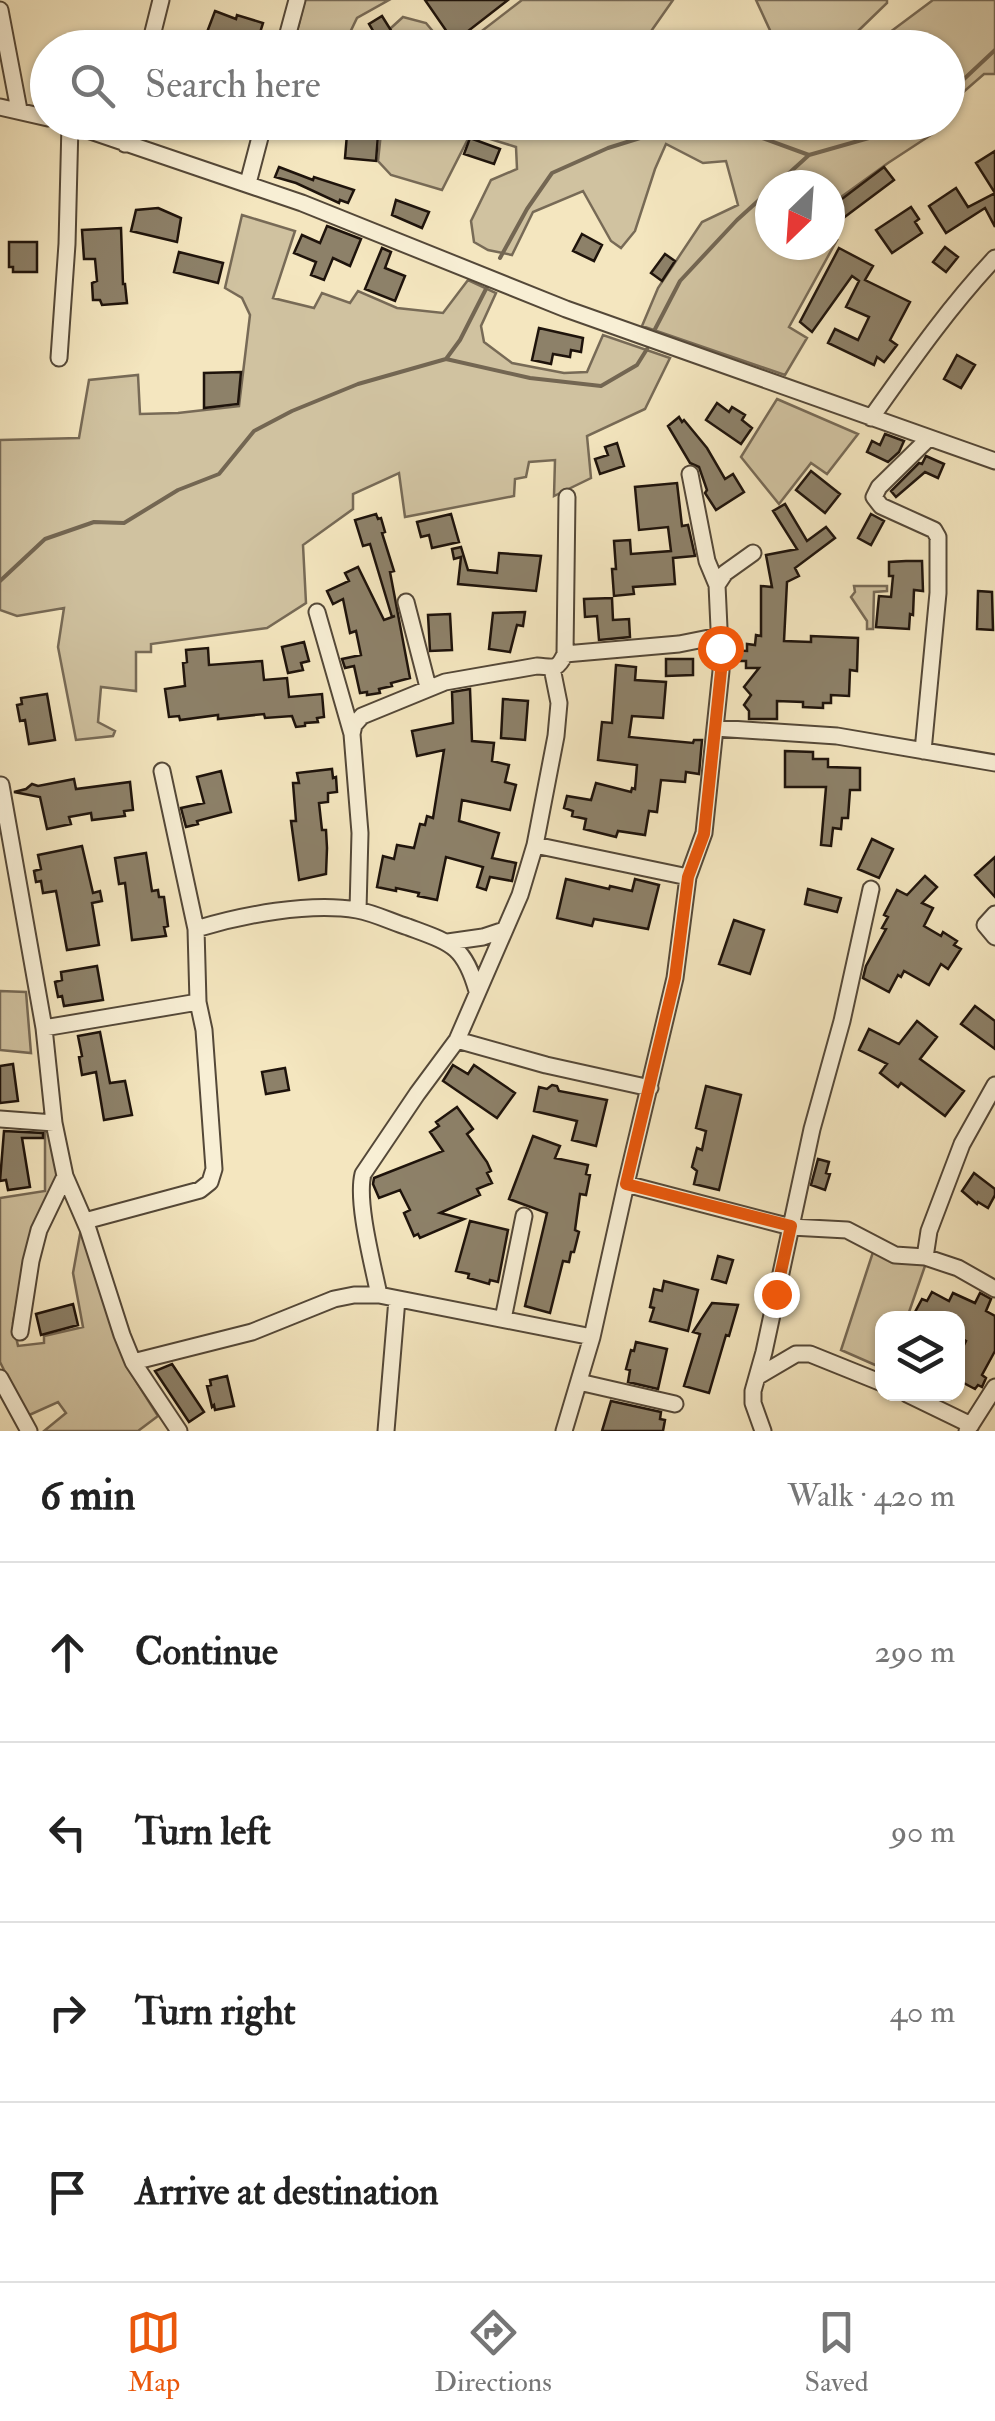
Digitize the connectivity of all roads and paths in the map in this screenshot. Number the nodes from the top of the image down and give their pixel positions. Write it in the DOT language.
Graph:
graph roads {
  1 [pos="160,0"];
  2 [pos="297,0"];
  3 [pos="0,10"];
  4 [pos="152,30"];
  5 [pos="289,30"];
  6 [pos="0,107"];
  7 [pos="18,110"];
  8 [pos="30,113"];
  9 [pos="67,140"];
  10 [pos="115,140"];
  11 [pos="127,140"];
  12 [pos="259,140"];
  13 [pos="126,144"];
  14 [pos="248,184"];
  15 [pos="995,258"];
  16 [pos="59,358"];
  17 [pos="872,418"];
  18 [pos="929,438"];
  19 [pos="995,461"];
  20 [pos="690,474"];
  21 [pos="567,497"];
  22 [pos="754,553"];
  23 [pos="717,585"];
  24 [pos="406,602"];
  25 [pos="317,612"];
  26 [pos="720,636"];
  27 [pos="565,654"];
  28 [pos="552,668"];
  29 [pos="428,688"];
  30 [pos="715,728"];
  31 [pos="352,734"];
  32 [pos="924,751"];
  33 [pos="995,763"];
  34 [pos="162,771"];
  35 [pos="0,785"];
  36 [pos="535,845"];
  37 [pos="688,877"];
  38 [pos="870,889"];
  39 [pos="358,910"];
  40 [pos="995,914"];
  41 [pos="196,929"];
  42 [pos="504,930"];
  43 [pos="995,937"];
  44 [pos="448,942"];
  45 [pos="478,991"];
  46 [pos="198,1002"];
  47 [pos="44,1028"];
  48 [pos="457,1040"];
  49 [pos="995,1085"];
  50 [pos="650,1088"];
  51 [pos="0,1118"];
  52 [pos="54,1123"];
  53 [pos="65,1176"];
  54 [pos="626,1184"];
  55 [pos="524,1216"];
  56 [pos="84,1221"];
  57 [pos="791,1226"];
  58 [pos="925,1257"];
  59 [pos="995,1289"];
  60 [pos="378,1295"];
  61 [pos="398,1298"];
  62 [pos="504,1319"];
  63 [pos="20,1332"];
  64 [pos="592,1336"];
  65 [pos="133,1362"];
  66 [pos="756,1376"];
  67 [pos="0,1378"];
  68 [pos="875,1380"];
  69 [pos="579,1382"];
  70 [pos="995,1387"];
  71 [pos="920,1401"];
  72 [pos="675,1404"];
  73 [pos="969,1428"];
  74 [pos="30,1431"];
  75 [pos="179,1431"];
  76 [pos="386,1431"];
  77 [pos="564,1431"];
  78 [pos="763,1431"];
  1 -- 4 [label="street"];
  2 -- 5 [label="street"];
  3 -- 7 [label="street"];
  6 -- 7 [label="street"];
  7 -- 8 [label="street"];
  9 -- 16 [label="street"];
  10 -- 13 [label="street"];
  11 -- 13 [label="street"];
  12 -- 14 [label="street"];
  13 -- 14 [label="street"];
  14 -- 17 [label="street"];
  15 -- 17 [label="street"];
  17 -- 18 [label="street"];
  18 -- 19 [label="street"];
  18 -- 32 [label="street"];
  20 -- 23 [label="street"];
  21 -- 27 [label="street"];
  22 -- 23 [label="street"];
  23 -- 26 [label="street"];
  24 -- 29 [label="street"];
  25 -- 31 [label="street"];
  26 -- 27 [label="street"];
  26 -- 30 [label="street"];
  27 -- 28 [label="street"];
  28 -- 29 [label="street"];
  28 -- 36 [label="street"];
  29 -- 31 [label="street"];
  30 -- 32 [label="street"];
  30 -- 37 [label="street"];
  31 -- 39 [label="street"];
  32 -- 33 [label="street"];
  34 -- 41 [label="street"];
  35 -- 47 [label="street"];
  36 -- 37 [label="street"];
  36 -- 42 [label="street"];
  37 -- 50 [label="street"];
  38 -- 57 [label="street"];
  39 -- 41 [label="street"];
  39 -- 44 [label="street"];
  40 -- 43 [label="street"];
  41 -- 46 [label="street"];
  42 -- 44 [label="street"];
  42 -- 45 [label="street"];
  44 -- 45 [label="street"];
  45 -- 48 [label="street"];
  46 -- 47 [label="street"];
  46 -- 56 [label="street"];
  47 -- 52 [label="street"];
  48 -- 50 [label="street"];
  48 -- 60 [label="street"];
  49 -- 58 [label="street"];
  50 -- 54 [label="street"];
  51 -- 52 [label="street"];
  52 -- 53 [label="street"];
  53 -- 56 [label="street"];
  53 -- 63 [label="street"];
  54 -- 57 [label="street"];
  54 -- 64 [label="street"];
  55 -- 62 [label="street"];
  56 -- 65 [label="street"];
  57 -- 58 [label="street"];
  57 -- 66 [label="street"];
  58 -- 59 [label="street"];
  60 -- 61 [label="street"];
  60 -- 65 [label="street"];
  61 -- 62 [label="street"];
  61 -- 76 [label="street"];
  62 -- 64 [label="street"];
  64 -- 69 [label="street"];
  65 -- 75 [label="street"];
  66 -- 68 [label="street"];
  66 -- 78 [label="street"];
  67 -- 74 [label="street"];
  69 -- 72 [label="street"];
  69 -- 77 [label="street"];
  70 -- 73 [label="street"];
  71 -- 73 [label="street"];
}
